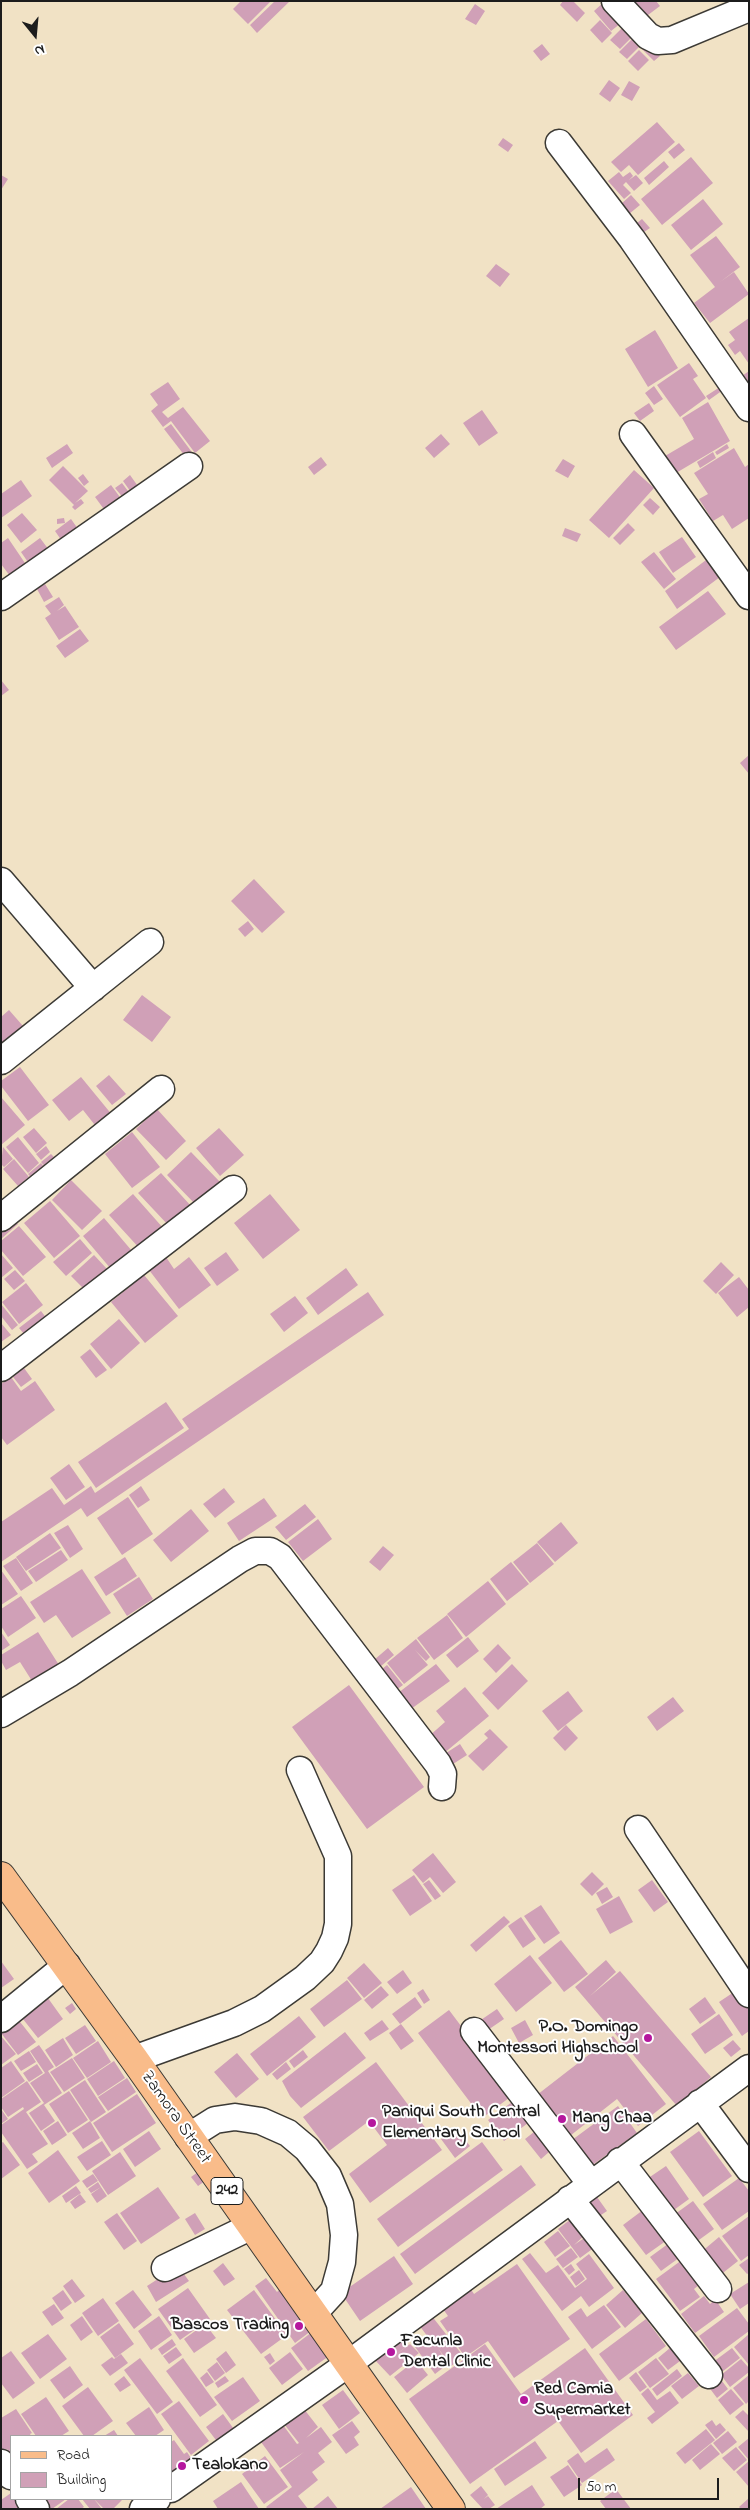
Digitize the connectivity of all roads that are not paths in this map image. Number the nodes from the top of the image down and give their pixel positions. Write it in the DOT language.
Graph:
graph roads {
  1 [pos="615,1"];
  2 [pos="749,8"];
  3 [pos="559,143"];
  4 [pos="749,408"];
  5 [pos="633,434"];
  6 [pos="189,466"];
  7 [pos="1,596"];
  8 [pos="749,596"];
  9 [pos="1,881"];
  10 [pos="150,942"];
  11 [pos="93,988"];
  12 [pos="1,1061"];
  13 [pos="161,1089"];
  14 [pos="233,1189"];
  15 [pos="1,1218"];
  16 [pos="1,1368"];
  17 [pos="1,1714"];
  18 [pos="300,1770"];
  19 [pos="442,1787"];
  20 [pos="638,1829"];
  21 [pos="1,1876"];
  22 [pos="67,1965"];
  23 [pos="749,1994"];
  24 [pos="1,2019"];
  25 [pos="474,2031"];
  26 [pos="134,2059"];
  27 [pos="749,2068"];
  28 [pos="700,2103"];
  29 [pos="188,2137"];
  30 [pos="620,2162"];
  31 [pos="749,2169"];
  32 [pos="591,2184"];
  33 [pos="570,2198"];
  34 [pos="252,2226"];
  35 [pos="165,2268"];
  36 [pos="718,2289"];
  37 [pos="313,2314"];
  38 [pos="348,2364"];
  39 [pos="709,2375"];
  40 [pos="1,2463"];
  41 [pos="10,2475"];
  42 [pos="172,2487"];
  43 [pos="156,2500"];
  44 [pos="143,2509"];
  45 [pos="450,2509"];
  1 -- 2 [label="street"];
  3 -- 4 [label="street"];
  5 -- 8 [label="street"];
  6 -- 7 [label="street"];
  9 -- 11 [label="street"];
  10 -- 11 [label="street"];
  11 -- 12 [label="street"];
  13 -- 15 [label="street"];
  14 -- 16 [label="street"];
  17 -- 19 [label="street"];
  18 -- 26 [label="street"];
  20 -- 23 [label="street"];
  21 -- 22 [label="main road, Zamora Street / 242"];
  22 -- 24 [label="street"];
  22 -- 26 [label="main road, Zamora Street / 242"];
  25 -- 32 [label="street"];
  26 -- 29 [label="main road, Zamora Street / 242"];
  27 -- 28 [label="street"];
  28 -- 30 [label="street"];
  28 -- 31 [label="street"];
  29 -- 34 [label="main road, Zamora Street / 242"];
  29 -- 37 [label="street"];
  30 -- 32 [label="street"];
  30 -- 36 [label="street"];
  32 -- 33 [label="street"];
  33 -- 38 [label="street"];
  33 -- 39 [label="street"];
  34 -- 35 [label="street"];
  34 -- 37 [label="main road, Zamora Street / 242"];
  37 -- 38 [label="main road, Zamora Street / 242"];
  38 -- 42 [label="street"];
  38 -- 45 [label="main road, Zamora Street / 242"];
  40 -- 41 [label="street"];
  43 -- 44 [label="street"];
}
